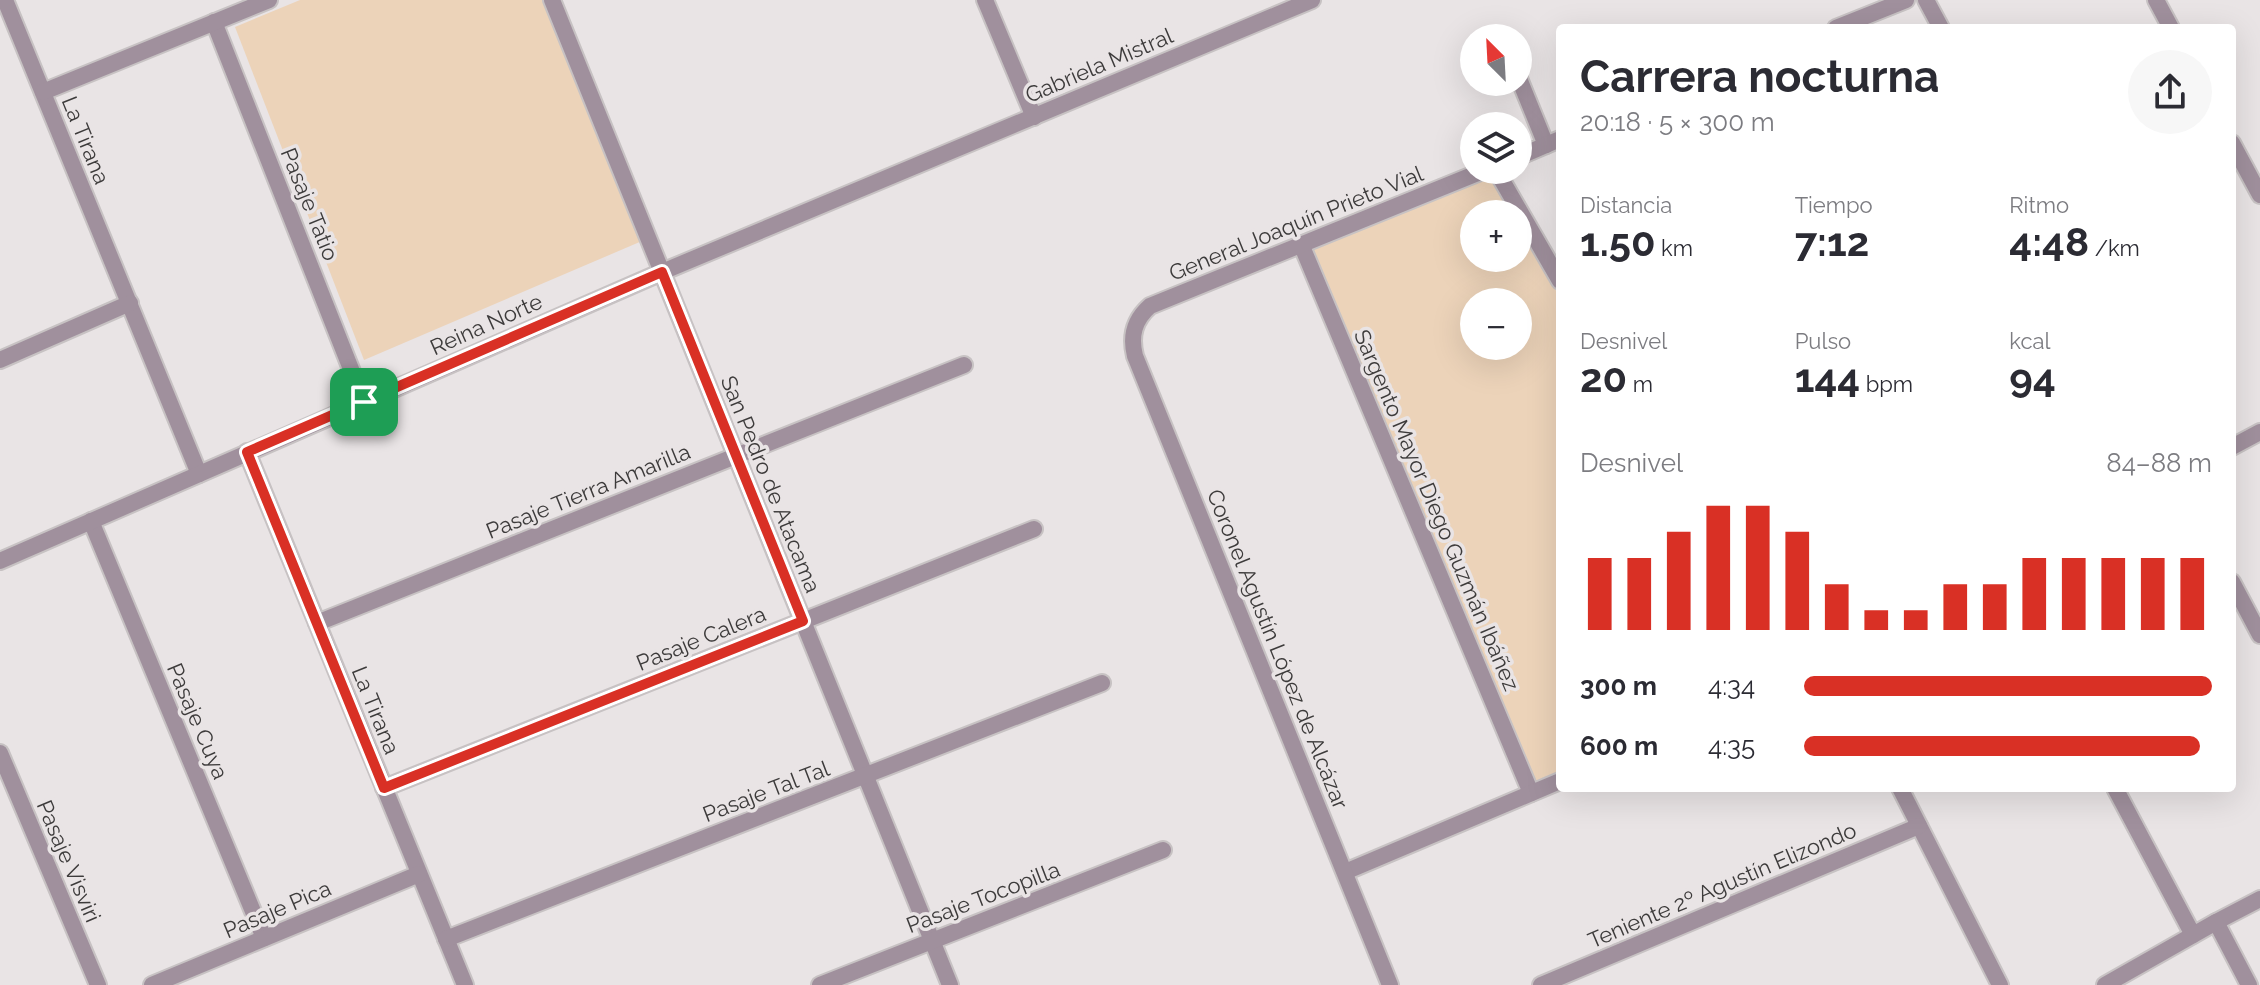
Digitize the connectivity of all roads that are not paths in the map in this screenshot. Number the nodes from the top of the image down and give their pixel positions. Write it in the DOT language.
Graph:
graph roads {
  1 [pos="5,0"];
  2 [pos="269,0"];
  3 [pos="552,0"];
  4 [pos="985,0"];
  5 [pos="1312,0"];
  6 [pos="1906,0"];
  7 [pos="1926,0"];
  8 [pos="2156,0"];
  9 [pos="214,22"];
  10 [pos="1846,24"];
  11 [pos="1939,24"];
  12 [pos="2169,24"];
  13 [pos="43,92"];
  14 [pos="1529,96"];
  15 [pos="1034,117"];
  16 [pos="1553,142"];
  17 [pos="2236,150"];
  18 [pos="1532,151"];
  19 [pos="903,171"];
  20 [pos="1460,180"];
  21 [pos="1504,184"];
  22 [pos="2260,195"];
  23 [pos="1301,244"];
  24 [pos="662,272"];
  25 [pos="1556,274"];
  26 [pos="130,303"];
  27 [pos="1134,329"];
  28 [pos="0,360"];
  29 [pos="964,365"];
  30 [pos="364,402"];
  31 [pos="2260,432"];
  32 [pos="2236,445"];
  33 [pos="247,452"];
  34 [pos="736,456"];
  35 [pos="199,474"];
  36 [pos="91,521"];
  37 [pos="1034,529"];
  38 [pos="0,561"];
  39 [pos="2236,590"];
  40 [pos="803,621"];
  41 [pos="317,623"];
  42 [pos="2260,635"];
  43 [pos="1102,683"];
  44 [pos="0,753"];
  45 [pos="865,776"];
  46 [pos="1556,783"];
  47 [pos="384,788"];
  48 [pos="1902,792"];
  49 [pos="2117,792"];
  50 [pos="1531,793"];
  51 [pos="1919,826"];
  52 [pos="1163,850"];
  53 [pos="1345,872"];
  54 [pos="419,874"];
  55 [pos="2260,899"];
  56 [pos="2216,922"];
  57 [pos="2193,935"];
  58 [pos="264,938"];
  59 [pos="446,939"];
  60 [pos="932,941"];
  61 [pos="98,985"];
  62 [pos="152,985"];
  63 [pos="465,985"];
  64 [pos="820,985"];
  65 [pos="950,985"];
  66 [pos="1390,985"];
  67 [pos="1541,985"];
  68 [pos="2000,985"];
  69 [pos="2105,985"];
  70 [pos="2249,985"];
  1 -- 13 [label="street, La Tirana"];
  2 -- 9 [label="street"];
  3 -- 24 [label="street, San Pedro de Atacama"];
  4 -- 15 [label="street"];
  5 -- 15 [label="street, Gabriela Mistral"];
  6 -- 10 [label="street"];
  7 -- 11 [label="street"];
  8 -- 12 [label="street"];
  9 -- 13 [label="street"];
  9 -- 30 [label="street, Pasaje Tatio"];
  13 -- 26 [label="street, La Tirana"];
  14 -- 16 [label="street"];
  15 -- 19 [label="street, Gabriela Mistral"];
  16 -- 18 [label="street"];
  17 -- 22 [label="street"];
  19 -- 24 [label="street, Reina Norte"];
  20 -- 23 [label="street, General Joaquín Prieto Vial"];
  21 -- 25 [label="street"];
  23 -- 27 [label="street, General Joaquín Prieto Vial"];
  23 -- 50 [label="street, Sargento Mayor Diego Guzmán Ibáñez"];
  24 -- 30 [label="street, Reina Norte"];
  24 -- 34 [label="street, San Pedro de Atacama"];
  26 -- 28 [label="street"];
  26 -- 35 [label="street, La Tirana"];
  27 -- 53 [label="street, Coronel Agustín López de Alcázar"];
  29 -- 34 [label="street, Pasaje Tierra Amarilla"];
  30 -- 33 [label="street, Reina Norte"];
  31 -- 32 [label="street"];
  33 -- 35 [label="street, Reina Norte"];
  33 -- 41 [label="street, La Tirana"];
  34 -- 40 [label="street, San Pedro de Atacama"];
  34 -- 41 [label="street, Pasaje Tierra Amarilla"];
  35 -- 36 [label="street, Reina Norte"];
  36 -- 38 [label="street, Reina Norte"];
  36 -- 58 [label="street, Pasaje Cuya"];
  37 -- 40 [label="street, Pasaje Calera"];
  39 -- 42 [label="street"];
  40 -- 45 [label="street, San Pedro de Atacama"];
  40 -- 47 [label="street, Pasaje Calera"];
  41 -- 47 [label="street, La Tirana"];
  43 -- 45 [label="street, Pasaje Tal Tal"];
  44 -- 61 [label="street, Pasaje Visviri"];
  45 -- 59 [label="street, Pasaje Tal Tal"];
  45 -- 60 [label="street, San Pedro de Atacama"];
  46 -- 50 [label="street"];
  47 -- 54 [label="street, La Tirana"];
  48 -- 51 [label="street"];
  49 -- 57 [label="street"];
  50 -- 53 [label="street"];
  51 -- 67 [label="street, Teniente 2º Agustín Elizondo"];
  51 -- 68 [label="street"];
  52 -- 60 [label="street, Pasaje Tocopilla"];
  53 -- 66 [label="street, Coronel Agustín López de Alcázar"];
  54 -- 58 [label="street, Pasaje Pica"];
  54 -- 59 [label="street, La Tirana"];
  55 -- 56 [label="street"];
  56 -- 57 [label="street"];
  56 -- 70 [label="street"];
  57 -- 69 [label="street"];
  58 -- 62 [label="street, Pasaje Pica"];
  59 -- 63 [label="street, La Tirana"];
  60 -- 64 [label="street, Pasaje Tocopilla"];
  60 -- 65 [label="street, San Pedro de Atacama"];
}
